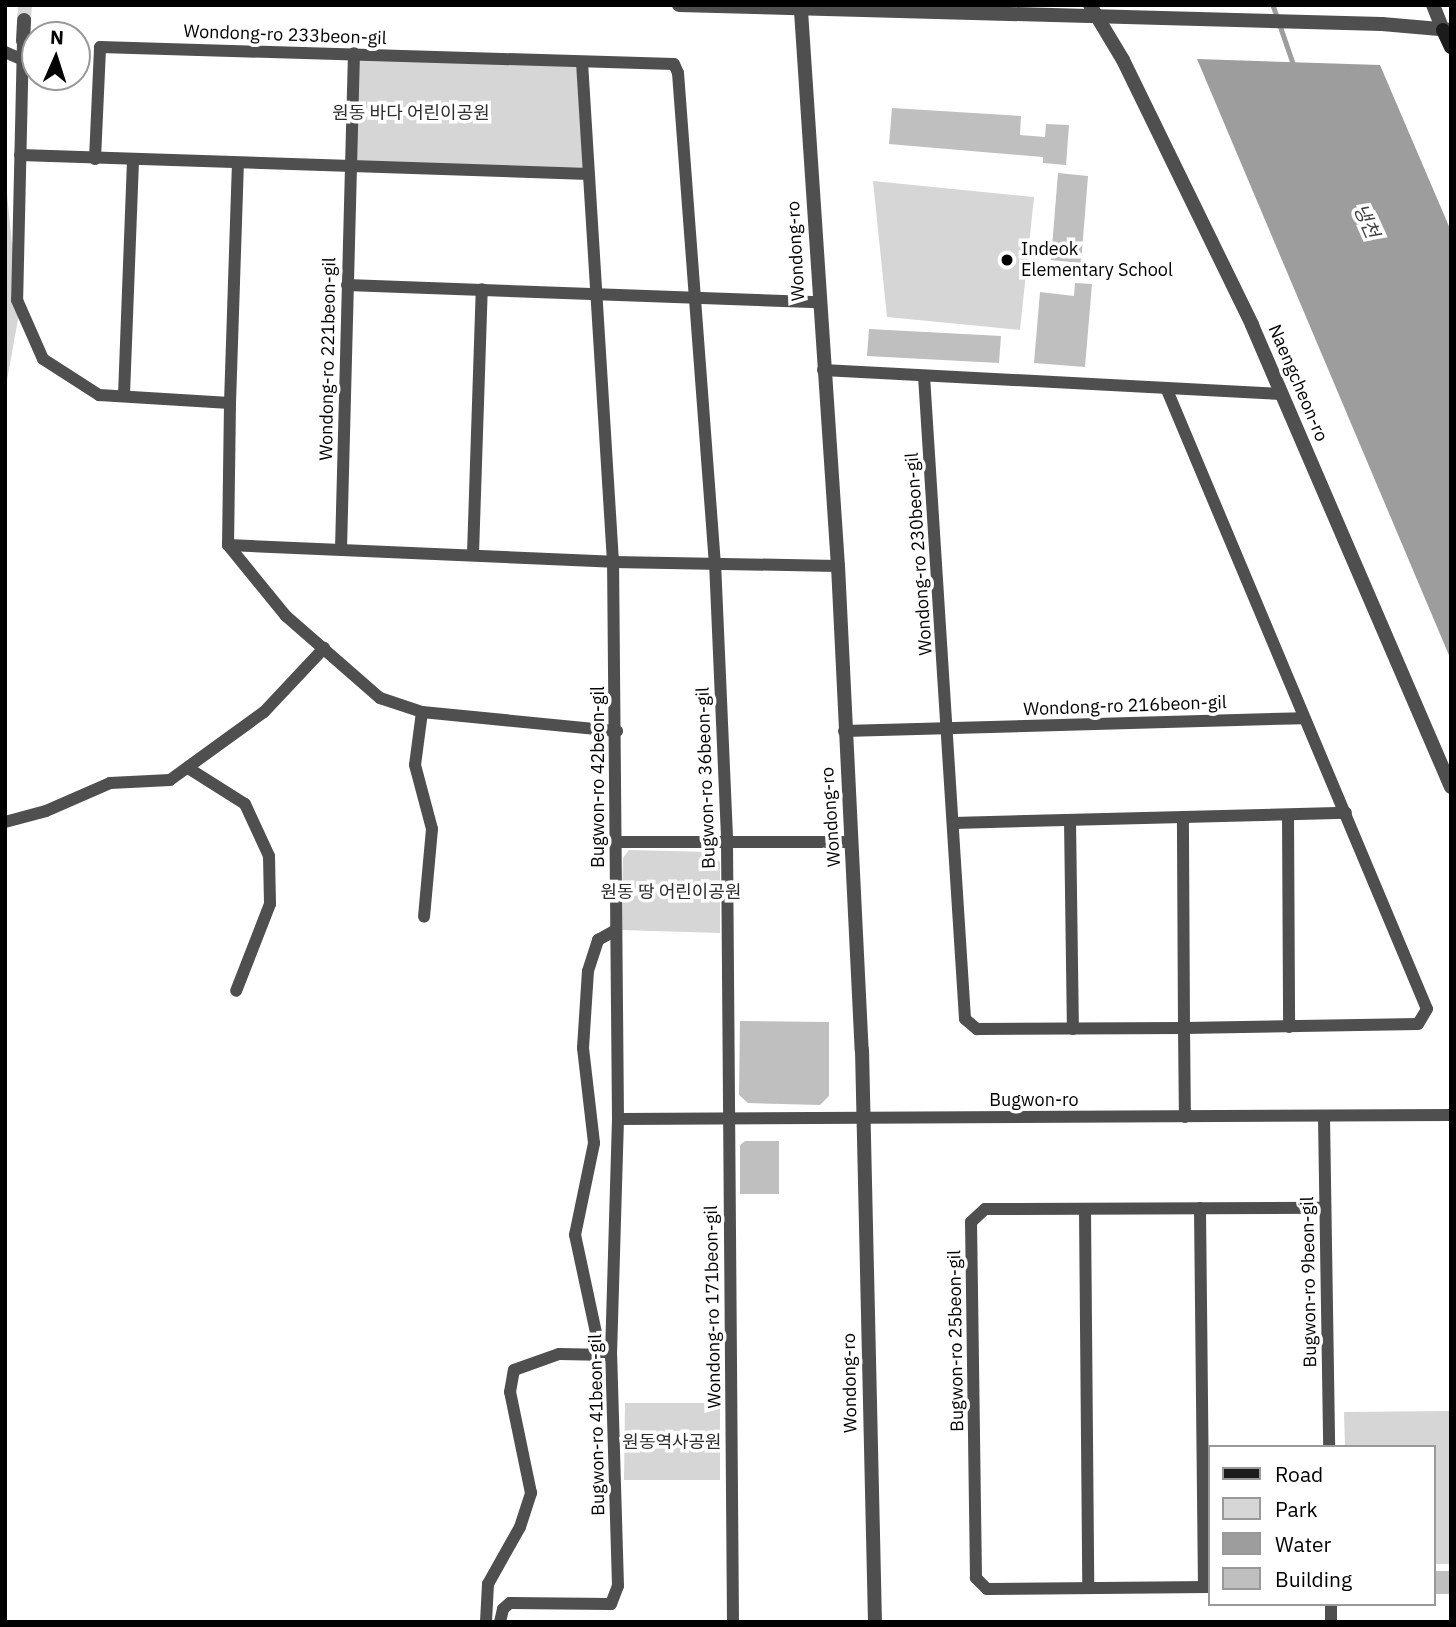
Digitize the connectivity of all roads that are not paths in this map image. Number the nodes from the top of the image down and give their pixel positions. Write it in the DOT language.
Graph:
graph roads {
  1 [pos="679,5"];
  2 [pos="1433,5"];
  3 [pos="742,6"];
  4 [pos="801,11"];
  5 [pos="1094,11"];
  6 [pos="1447,30"];
  7 [pos="1451,47"];
  8 [pos="5,52"];
  9 [pos="354,54"];
  10 [pos="21,59"];
  11 [pos="582,62"];
  12 [pos="22,91"];
  13 [pos="20,155"];
  14 [pos="95,159"];
  15 [pos="133,162"];
  16 [pos="239,165"];
  17 [pos="351,169"];
  18 [pos="589,174"];
  19 [pos="347,285"];
  20 [pos="482,289"];
  21 [pos="597,293"];
  22 [pos="694,294"];
  23 [pos="818,302"];
  24 [pos="823,370"];
  25 [pos="924,376"];
  26 [pos="1167,390"];
  27 [pos="1282,394"];
  28 [pos="124,395"];
  29 [pos="230,403"];
  30 [pos="228,545"];
  31 [pos="341,549"];
  32 [pos="473,554"];
  33 [pos="613,562"];
  34 [pos="715,562"];
  35 [pos="838,566"];
  36 [pos="324,648"];
  37 [pos="422,712"];
  38 [pos="1303,718"];
  39 [pos="949,730"];
  40 [pos="617,731"];
  41 [pos="844,731"];
  42 [pos="188,768"];
  43 [pos="1451,786"];
  44 [pos="1346,813"];
  45 [pos="1288,815"];
  46 [pos="1183,817"];
  47 [pos="1070,820"];
  48 [pos="5,822"];
  49 [pos="953,823"];
  50 [pos="615,842"];
  51 [pos="727,842"];
  52 [pos="852,842"];
  53 [pos="424,917"];
  54 [pos="614,931"];
  55 [pos="236,991"];
  56 [pos="1289,1027"];
  57 [pos="1184,1028"];
  58 [pos="1073,1029"];
  59 [pos="1451,1115"];
  60 [pos="1324,1116"];
  61 [pos="1185,1117"];
  62 [pos="863,1118"];
  63 [pos="618,1119"];
  64 [pos="729,1119"];
  65 [pos="1200,1208"];
  66 [pos="1325,1208"];
  67 [pos="1085,1210"];
  68 [pos="606,1355"];
  69 [pos="1329,1445"];
  70 [pos="1207,1587"];
  71 [pos="1088,1588"];
  72 [pos="486,1622"];
  73 [pos="500,1622"];
  74 [pos="733,1622"];
  75 [pos="875,1622"];
  1 -- 3 [label="street"];
  2 -- 6 [label="street"];
  3 -- 4 [label="street"];
  4 -- 5 [label="street"];
  4 -- 23 [label="street, Wondong-ro"];
  5 -- 6 [label="street"];
  5 -- 27 [label="street, Naengcheon-ro"];
  6 -- 7 [label="main road"];
  8 -- 10 [label="street"];
  9 -- 11 [label="street, Wondong-ro 233beon-gil"];
  9 -- 14 [label="street, Wondong-ro 233beon-gil"];
  9 -- 17 [label="street, Wondong-ro 221beon-gil"];
  11 -- 18 [label="street"];
  11 -- 22 [label="street, Wondong-ro 233beon-gil"];
  12 -- 13 [label="street"];
  13 -- 14 [label="street"];
  13 -- 28 [label="street"];
  14 -- 15 [label="street"];
  15 -- 16 [label="street"];
  15 -- 28 [label="street"];
  16 -- 17 [label="street"];
  16 -- 29 [label="street"];
  17 -- 18 [label="street"];
  17 -- 19 [label="street, Wondong-ro 221beon-gil"];
  18 -- 21 [label="street"];
  19 -- 20 [label="street"];
  19 -- 31 [label="street, Wondong-ro 221beon-gil"];
  20 -- 21 [label="street"];
  20 -- 32 [label="street"];
  21 -- 22 [label="street"];
  21 -- 33 [label="street"];
  22 -- 23 [label="street"];
  22 -- 34 [label="street"];
  23 -- 24 [label="street, Wondong-ro"];
  24 -- 25 [label="street"];
  24 -- 35 [label="street, Wondong-ro"];
  25 -- 26 [label="street"];
  25 -- 39 [label="street, Wondong-ro 230beon-gil"];
  26 -- 27 [label="street"];
  26 -- 38 [label="street"];
  27 -- 43 [label="street, Naengcheon-ro"];
  28 -- 29 [label="street"];
  29 -- 30 [label="street"];
  30 -- 31 [label="street"];
  30 -- 36 [label="street"];
  31 -- 32 [label="street"];
  32 -- 33 [label="street"];
  33 -- 34 [label="street"];
  33 -- 40 [label="street, Bugwon-ro 42beon-gil"];
  34 -- 35 [label="street"];
  34 -- 51 [label="street, Bugwon-ro 36beon-gil"];
  35 -- 41 [label="street, Wondong-ro"];
  36 -- 37 [label="street"];
  36 -- 42 [label="street"];
  37 -- 40 [label="street"];
  37 -- 53 [label="street"];
  38 -- 39 [label="street, Wondong-ro 216beon-gil"];
  38 -- 44 [label="street"];
  39 -- 41 [label="street, Wondong-ro 216beon-gil"];
  39 -- 49 [label="street"];
  40 -- 50 [label="street, Bugwon-ro 42beon-gil"];
  41 -- 52 [label="street, Wondong-ro"];
  42 -- 48 [label="street"];
  42 -- 55 [label="street"];
  44 -- 45 [label="street"];
  44 -- 56 [label="street"];
  45 -- 46 [label="street"];
  45 -- 56 [label="street"];
  46 -- 47 [label="street"];
  46 -- 57 [label="street"];
  47 -- 49 [label="street"];
  47 -- 58 [label="street"];
  49 -- 58 [label="street"];
  50 -- 51 [label="street"];
  50 -- 54 [label="street, Bugwon-ro 42beon-gil"];
  51 -- 52 [label="street"];
  51 -- 64 [label="street, Bugwon-ro 36beon-gil"];
  52 -- 62 [label="street, Wondong-ro"];
  54 -- 63 [label="street, Bugwon-ro 42beon-gil"];
  54 -- 68 [label="street"];
  56 -- 57 [label="street"];
  57 -- 58 [label="street"];
  57 -- 61 [label="street"];
  59 -- 60 [label="street, Bugwon-ro"];
  60 -- 61 [label="street, Bugwon-ro"];
  60 -- 66 [label="street, Bugwon-ro 9beon-gil"];
  61 -- 62 [label="street, Bugwon-ro"];
  62 -- 64 [label="street, Bugwon-ro"];
  62 -- 75 [label="street, Wondong-ro"];
  63 -- 64 [label="street, Bugwon-ro"];
  63 -- 68 [label="street, Bugwon-ro 41beon-gil"];
  64 -- 74 [label="street, Wondong-ro 171beon-gil"];
  65 -- 66 [label="street, Bugwon-ro 25beon-gil"];
  65 -- 67 [label="street, Bugwon-ro 25beon-gil"];
  65 -- 70 [label="street"];
  66 -- 69 [label="street, Bugwon-ro 9beon-gil"];
  67 -- 71 [label="street"];
  67 -- 71 [label="street, Bugwon-ro 25beon-gil"];
  68 -- 72 [label="street"];
  68 -- 73 [label="street, Bugwon-ro 41beon-gil"];
  70 -- 71 [label="street"];
}
